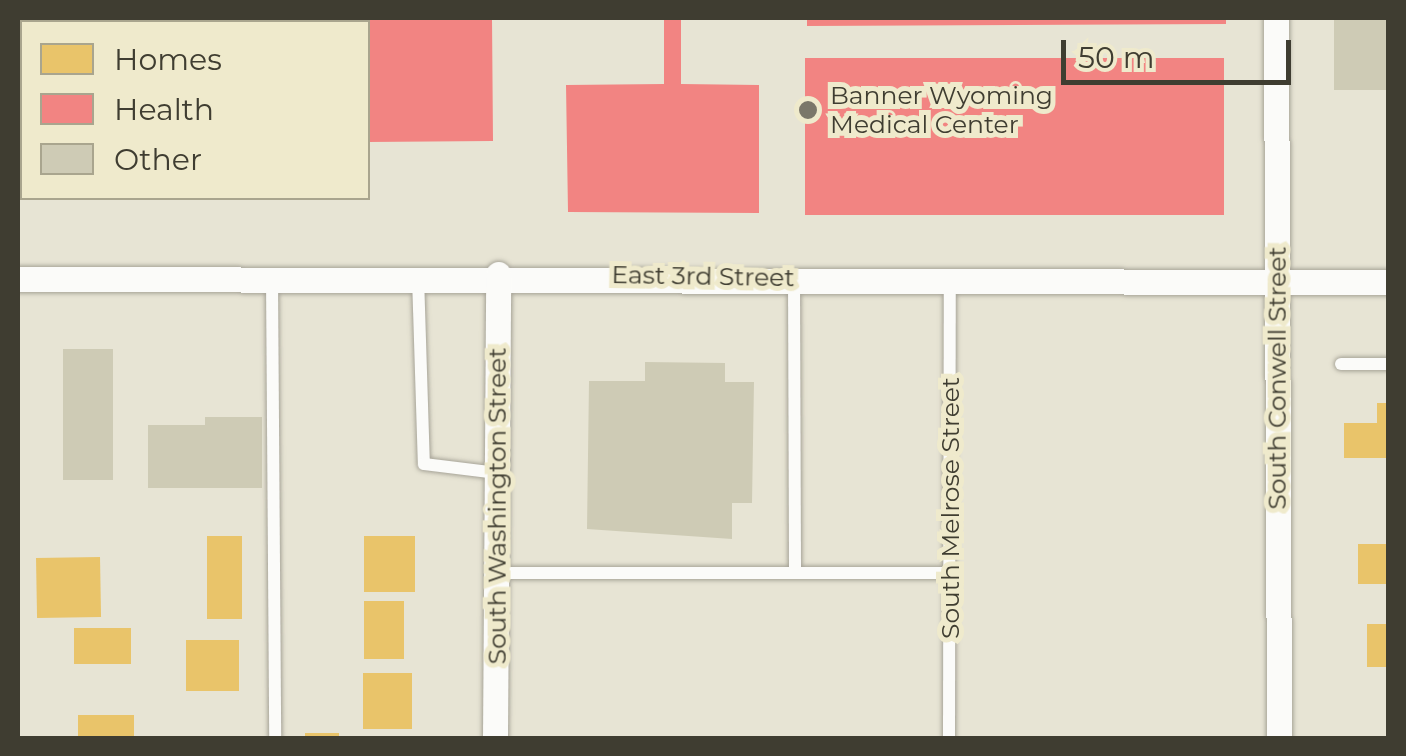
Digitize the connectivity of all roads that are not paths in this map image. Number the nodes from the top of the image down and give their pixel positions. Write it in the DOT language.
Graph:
graph roads {
  1 [pos="1276,18"];
  2 [pos="498,274"];
  3 [pos="418,275"];
  4 [pos="272,276"];
  5 [pos="794,277"];
  6 [pos="950,278"];
  7 [pos="18,279"];
  8 [pos="1277,281"];
  9 [pos="1388,282"];
  10 [pos="1342,364"];
  11 [pos="1388,364"];
  12 [pos="497,473"];
  13 [pos="496,574"];
  14 [pos="795,574"];
  15 [pos="950,574"];
  16 [pos="275,738"];
  17 [pos="495,738"];
  18 [pos="949,738"];
  19 [pos="1279,738"];
  1 -- 8 [label="street, South Conwell Street"];
  2 -- 3 [label="street, East 3rd Street"];
  2 -- 5 [label="street, East 3rd Street"];
  2 -- 12 [label="street, South Washington Street"];
  3 -- 4 [label="street, East 3rd Street"];
  3 -- 12 [label="lane"];
  4 -- 7 [label="street, East 3rd Street"];
  4 -- 16 [label="lane"];
  5 -- 6 [label="street, East 3rd Street"];
  5 -- 14 [label="lane"];
  6 -- 8 [label="street, East 3rd Street"];
  6 -- 15 [label="lane, South Melrose Street"];
  8 -- 9 [label="street, East 3rd Street"];
  8 -- 19 [label="street, South Conwell Street"];
  10 -- 11 [label="lane"];
  12 -- 13 [label="street, South Washington Street"];
  13 -- 14 [label="lane"];
  13 -- 17 [label="street, South Washington Street"];
  14 -- 15 [label="lane"];
  15 -- 18 [label="lane, South Melrose Street"];
}
